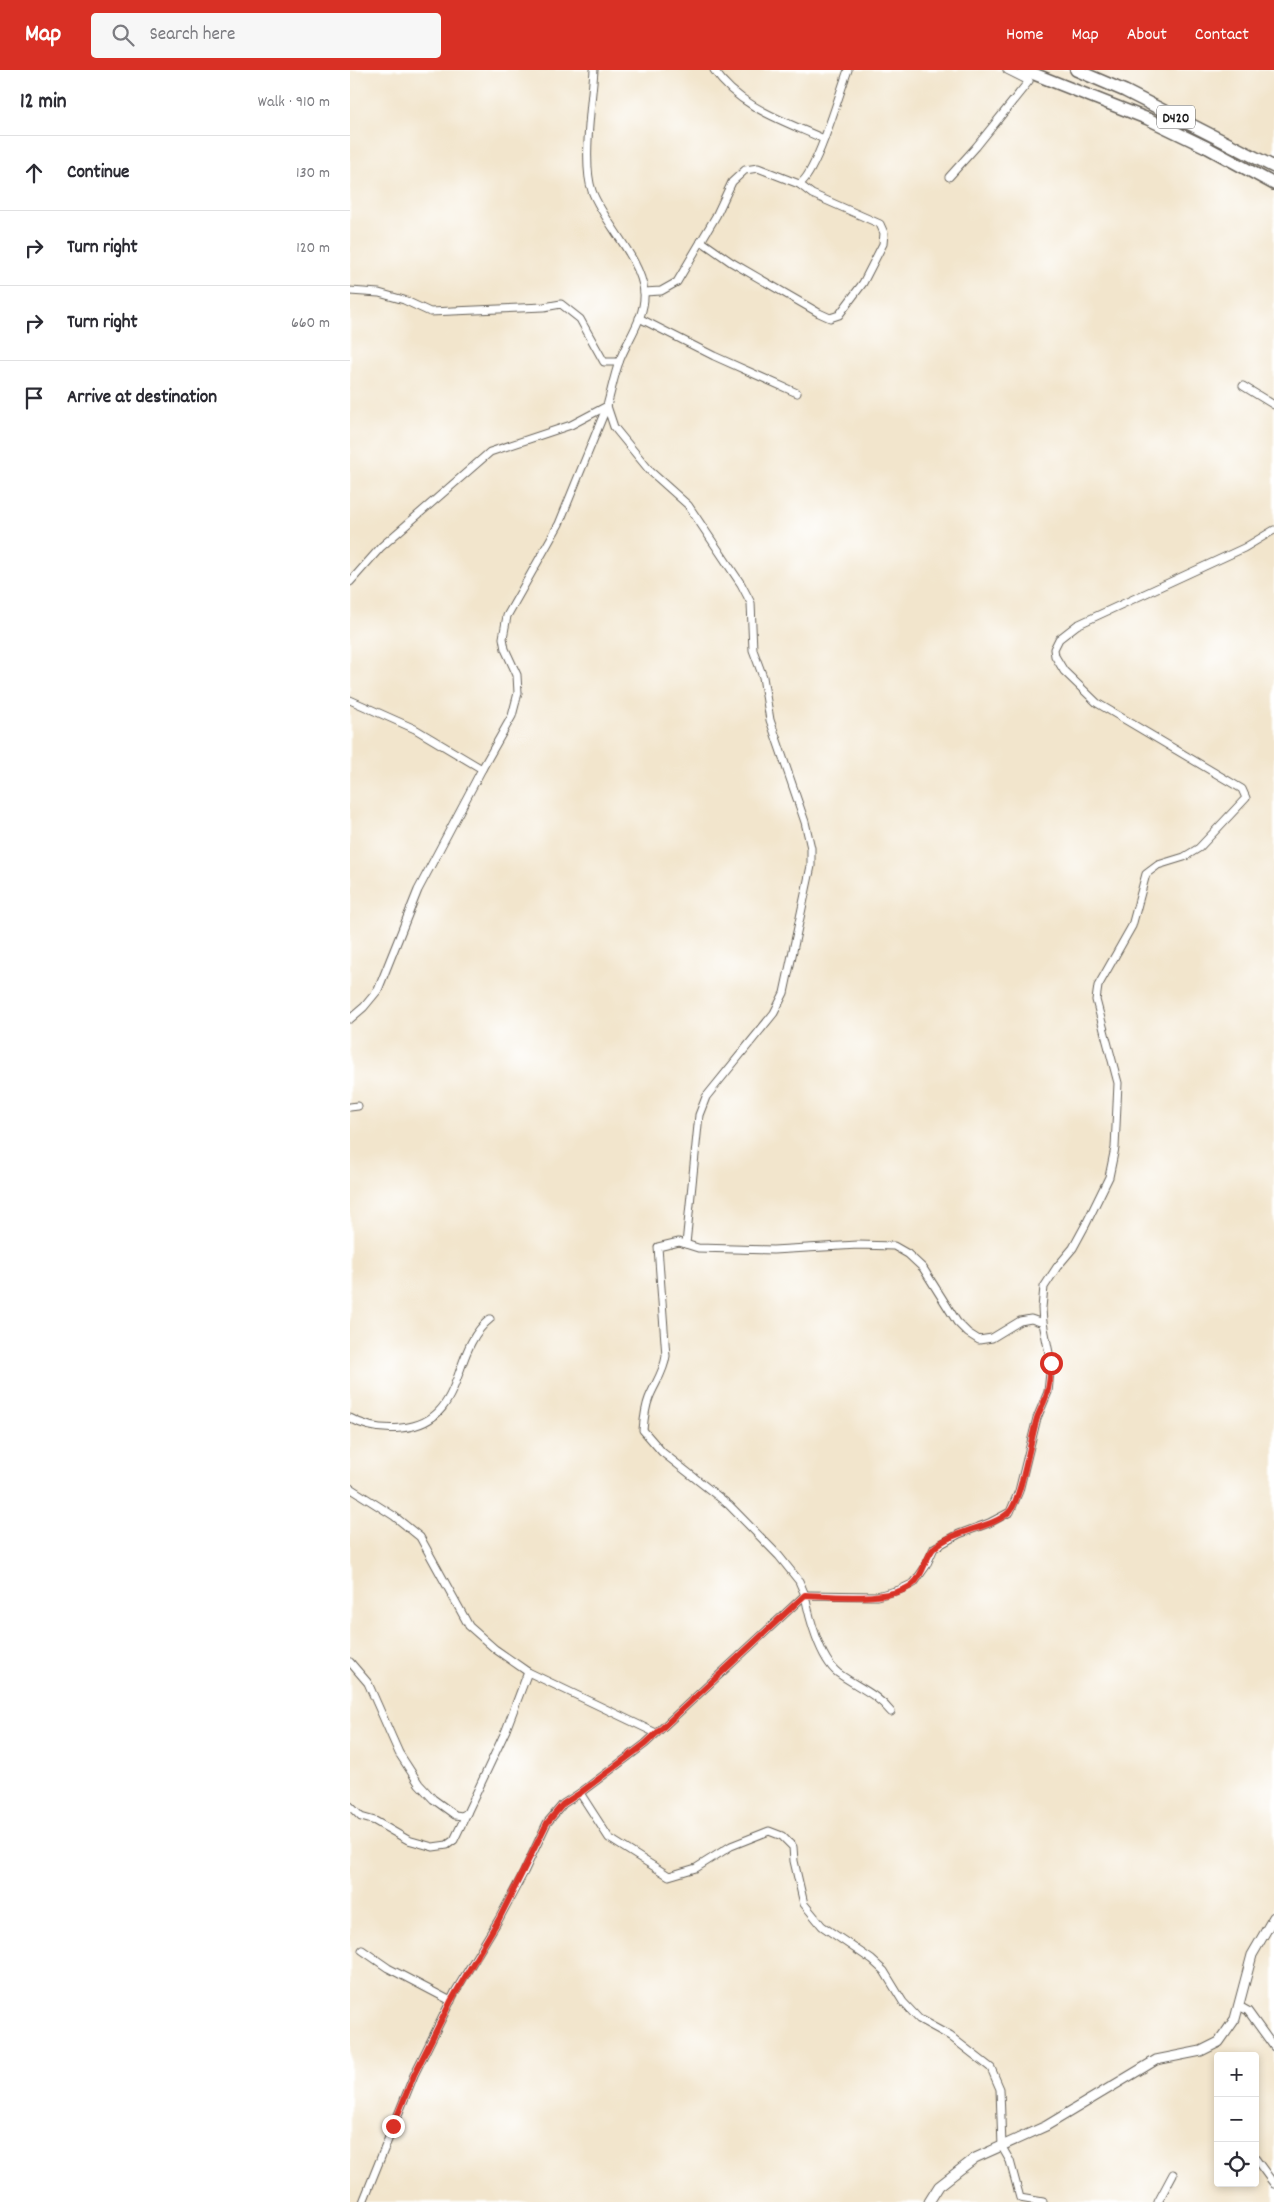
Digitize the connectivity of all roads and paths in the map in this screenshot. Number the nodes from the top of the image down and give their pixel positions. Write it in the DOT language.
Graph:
graph roads {
  1 [pos="594,70"];
  2 [pos="714,70"];
  3 [pos="848,70"];
  4 [pos="1007,70"];
  5 [pos="1024,70"];
  6 [pos="1076,70"];
  7 [pos="824,139"];
  8 [pos="1274,167"];
  9 [pos="948,177"];
  10 [pos="799,184"];
  11 [pos="1274,184"];
  12 [pos="701,241"];
  13 [pos="350,291"];
  14 [pos="644,292"];
  15 [pos="640,318"];
  16 [pos="619,362"];
  17 [pos="1243,386"];
  18 [pos="797,393"];
  19 [pos="1274,405"];
  20 [pos="607,406"];
  21 [pos="1274,530"];
  22 [pos="350,582"];
  23 [pos="350,700"];
  24 [pos="482,770"];
  25 [pos="350,1019"];
  26 [pos="358,1106"];
  27 [pos="350,1107"];
  28 [pos="686,1244"];
  29 [pos="490,1319"];
  30 [pos="1043,1323"];
  31 [pos="350,1418"];
  32 [pos="350,1488"];
  33 [pos="805,1595"];
  34 [pos="350,1662"];
  35 [pos="528,1672"];
  36 [pos="892,1712"];
  37 [pos="656,1733"];
  38 [pos="580,1793"];
  39 [pos="350,1806"];
  40 [pos="467,1813"];
  41 [pos="1274,1917"];
  42 [pos="362,1950"];
  43 [pos="451,2001"];
  44 [pos="1239,2006"];
  45 [pos="1274,2047"];
  46 [pos="1002,2146"];
  47 [pos="1259,2163"];
  48 [pos="1173,2174"];
  49 [pos="1274,2184"];
  50 [pos="362,2202"];
  51 [pos="929,2202"];
  52 [pos="1043,2202"];
  53 [pos="1158,2202"];
  1 -- 14 [label="street"];
  2 -- 7 [label="street"];
  3 -- 7 [label="street"];
  4 -- 9 [label="street"];
  5 -- 11 [label="highway"];
  6 -- 8 [label="highway, D420"];
  7 -- 10 [label="street"];
  10 -- 12 [label="street"];
  10 -- 12 [label="street"];
  12 -- 14 [label="street"];
  13 -- 16 [label="street"];
  14 -- 15 [label="street"];
  15 -- 16 [label="street"];
  15 -- 18 [label="street"];
  16 -- 20 [label="street"];
  17 -- 19 [label="street"];
  20 -- 22 [label="street"];
  20 -- 24 [label="street"];
  20 -- 28 [label="street"];
  21 -- 30 [label="street"];
  23 -- 24 [label="street"];
  24 -- 25 [label="street"];
  26 -- 27 [label="street"];
  28 -- 30 [label="street"];
  28 -- 33 [label="street"];
  29 -- 31 [label="street"];
  30 -- 33 [label="street"];
  32 -- 35 [label="street"];
  33 -- 36 [label="street"];
  33 -- 37 [label="street"];
  34 -- 40 [label="street"];
  35 -- 37 [label="street"];
  35 -- 40 [label="street"];
  37 -- 38 [label="street"];
  38 -- 43 [label="street"];
  38 -- 46 [label="street"];
  39 -- 40 [label="street"];
  41 -- 44 [label="street"];
  42 -- 43 [label="street"];
  43 -- 50 [label="street"];
  44 -- 45 [label="street"];
  44 -- 46 [label="street"];
  46 -- 51 [label="street"];
  46 -- 52 [label="street"];
  47 -- 49 [label="street"];
  48 -- 53 [label="street"];
}
